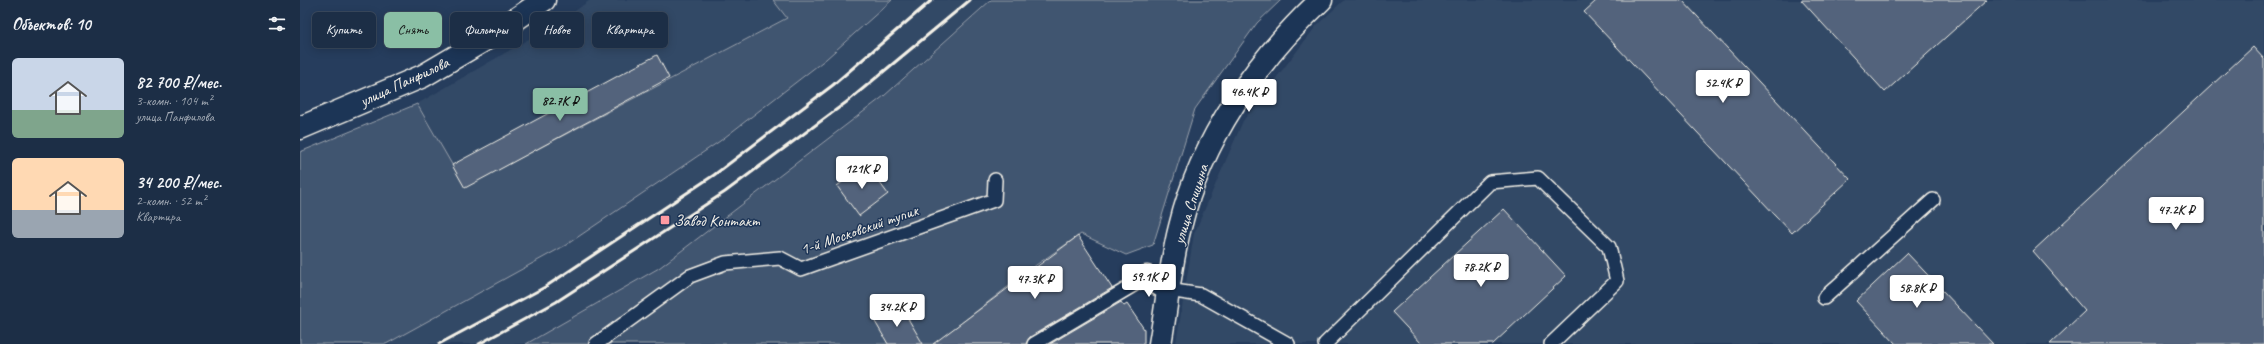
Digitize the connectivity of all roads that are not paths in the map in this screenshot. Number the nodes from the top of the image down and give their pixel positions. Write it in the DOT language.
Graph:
graph roads {
  1 [pos="1321,0"];
  2 [pos="530,4"];
  3 [pos="300,128"];
  4 [pos="995,180"];
  5 [pos="1933,200"];
  6 [pos="1147,277"];
  7 [pos="1168,290"];
  8 [pos="1824,298"];
  9 [pos="1162,335"];
  10 [pos="596,344"];
  11 [pos="1034,344"];
  12 [pos="1288,344"];
  13 [pos="1325,344"];
  14 [pos="1551,344"];
  1 -- 7 [label="street, улица Спицына"];
  2 -- 3 [label="street, улица Панфилова"];
  4 -- 10 [label="lane, 1-й Московский тупик"];
  5 -- 8 [label="lane"];
  6 -- 7 [label="street"];
  6 -- 11 [label="lane"];
  7 -- 9 [label="street, улица Спицына"];
  7 -- 12 [label="lane"];
  13 -- 14 [label="lane"];
}
